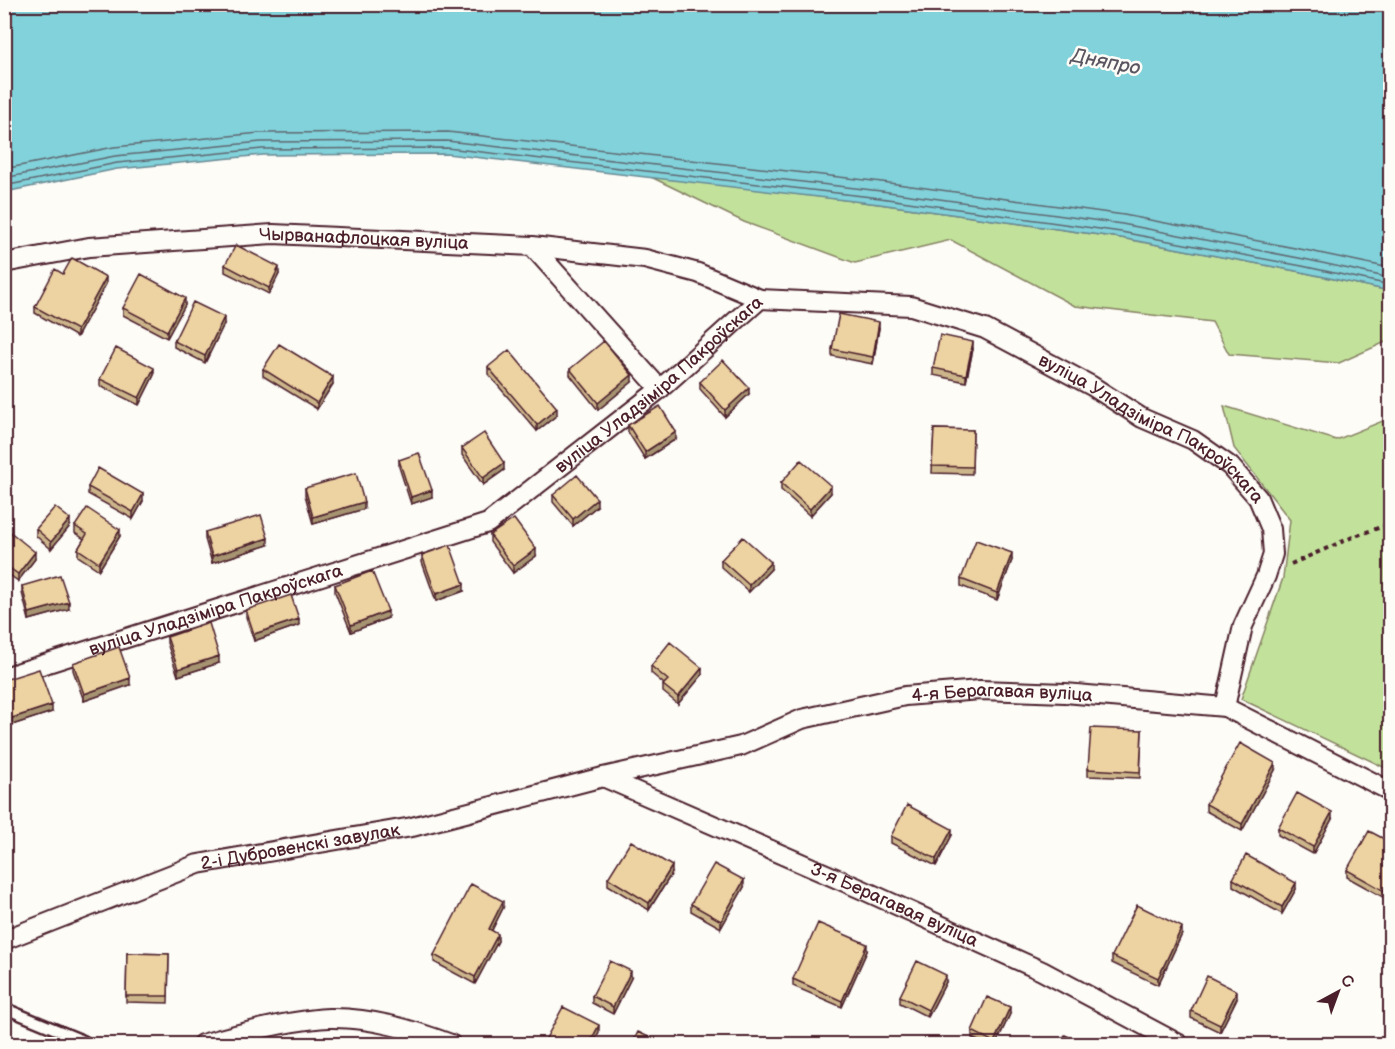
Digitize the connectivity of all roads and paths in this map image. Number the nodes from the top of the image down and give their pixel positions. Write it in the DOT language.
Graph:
graph roads {
  1 [pos="532,246"];
  2 [pos="4,263"];
  3 [pos="760,299"];
  4 [pos="660,389"];
  5 [pos="1390,524"];
  6 [pos="1266,576"];
  7 [pos="4,677"];
  8 [pos="1225,707"];
  9 [pos="603,777"];
  10 [pos="1390,791"];
  11 [pos="4,940"];
  12 [pos="4,1008"];
  13 [pos="88,1044"];
  14 [pos="202,1044"];
  15 [pos="451,1044"];
  16 [pos="1179,1044"];
  1 -- 2 [label="street, Чырванафлоцкая вуліца"];
  1 -- 3 [label="street, Чырванафлоцкая вуліца"];
  1 -- 4 [label="street"];
  3 -- 4 [label="street, вуліца Уладзіміра Пакроўскага"];
  3 -- 6 [label="street, вуліца Уладзіміра Пакроўскага"];
  4 -- 7 [label="street, вуліца Уладзіміра Пакроўскага"];
  5 -- 6 [label="path"];
  6 -- 8 [label="street, вуліца Уладзіміра Пакроўскага"];
  8 -- 9 [label="street, 4-я Берагавая вуліца"];
  8 -- 10 [label="street, 4-я Берагавая вуліца"];
  9 -- 11 [label="street, 2-і Дубровенскі завулак"];
  9 -- 16 [label="street, 3-я Берагавая вуліца"];
  12 -- 13 [label="lane"];
  14 -- 15 [label="street"];
}
